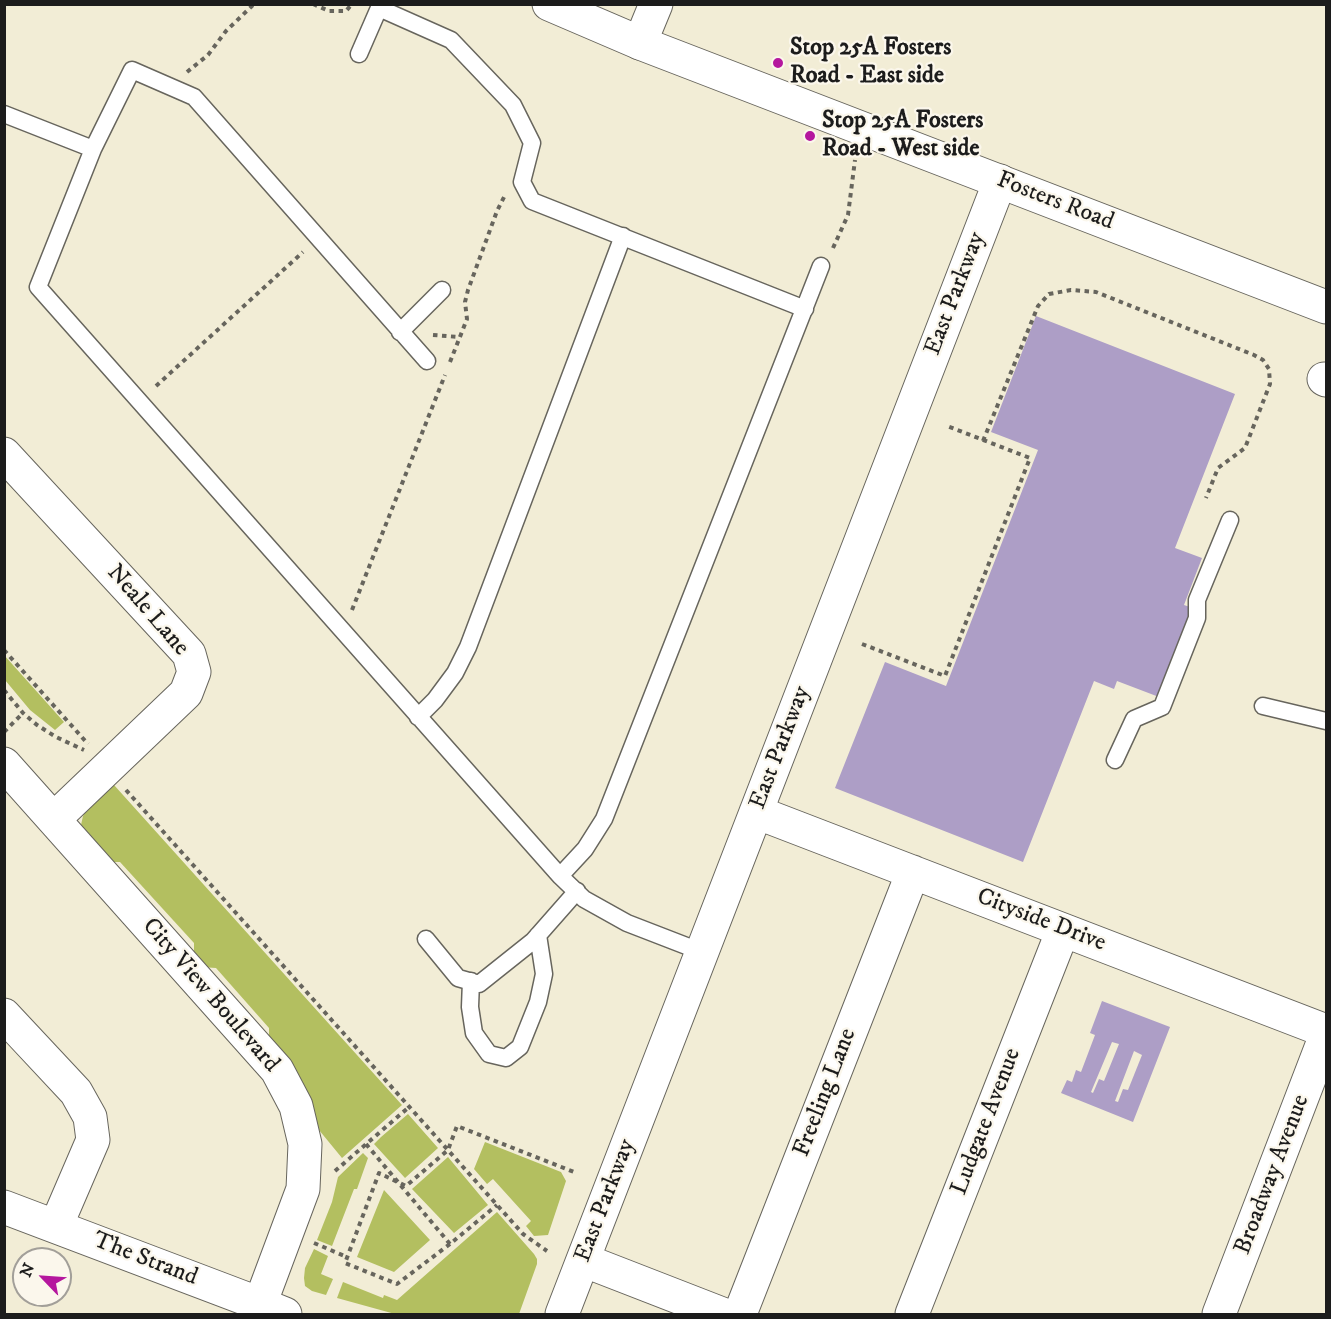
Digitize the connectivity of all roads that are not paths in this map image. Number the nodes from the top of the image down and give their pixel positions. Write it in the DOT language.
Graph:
graph roads {
  1 [pos="549,4"];
  2 [pos="656,4"];
  3 [pos="640,43"];
  4 [pos="359,54"];
  5 [pos="4,114"];
  6 [pos="93,149"];
  7 [pos="1000,181"];
  8 [pos="623,236"];
  9 [pos="821,266"];
  10 [pos="442,290"];
  11 [pos="1326,308"];
  12 [pos="804,309"];
  13 [pos="400,332"];
  14 [pos="427,361"];
  15 [pos="4,454"];
  16 [pos="1230,520"];
  17 [pos="1263,706"];
  18 [pos="418,717"];
  19 [pos="1326,721"];
  20 [pos="1115,760"];
  21 [pos="7,773"];
  22 [pos="756,812"];
  23 [pos="54,819"];
  24 [pos="913,872"];
  25 [pos="560,876"];
  26 [pos="577,891"];
  27 [pos="1063,930"];
  28 [pos="538,935"];
  29 [pos="426,939"];
  30 [pos="702,952"];
  31 [pos="471,981"];
  32 [pos="4,1015"];
  33 [pos="1326,1033"];
  34 [pos="4,1207"];
  35 [pos="56,1226"];
  36 [pos="583,1260"];
  37 [pos="272,1309"];
  38 [pos="562,1314"];
  39 [pos="722,1314"];
  40 [pos="740,1314"];
  41 [pos="912,1314"];
  42 [pos="1219,1314"];
  1 -- 3 [label="street, Fosters Road"];
  2 -- 3 [label="street"];
  3 -- 7 [label="street, Fosters Road"];
  4 -- 8 [label="lane"];
  5 -- 6 [label="lane"];
  6 -- 13 [label="lane"];
  6 -- 18 [label="lane"];
  7 -- 11 [label="street, Fosters Road"];
  7 -- 22 [label="street, East Parkway"];
  8 -- 12 [label="lane"];
  8 -- 18 [label="lane"];
  9 -- 12 [label="lane"];
  10 -- 13 [label="lane"];
  12 -- 25 [label="lane"];
  13 -- 14 [label="lane"];
  15 -- 23 [label="street, Neale Lane"];
  16 -- 20 [label="lane"];
  17 -- 19 [label="lane"];
  18 -- 25 [label="lane"];
  21 -- 23 [label="street, City View Boulevard"];
  22 -- 24 [label="street, Cityside Drive"];
  22 -- 30 [label="street, East Parkway"];
  23 -- 37 [label="street, City View Boulevard"];
  24 -- 27 [label="street, Cityside Drive"];
  24 -- 40 [label="street, Freeling Lane"];
  25 -- 26 [label="lane"];
  26 -- 28 [label="lane"];
  26 -- 30 [label="lane"];
  27 -- 33 [label="street, Cityside Drive"];
  27 -- 41 [label="street, Ludgate Avenue"];
  28 -- 31 [label="lane"];
  28 -- 31 [label="lane"];
  29 -- 31 [label="lane"];
  30 -- 36 [label="street, East Parkway"];
  32 -- 35 [label="street"];
  33 -- 42 [label="street, Broadway Avenue"];
  34 -- 35 [label="street, The Strand"];
  35 -- 37 [label="street, The Strand"];
  36 -- 38 [label="street, East Parkway"];
  36 -- 39 [label="street"];
}
